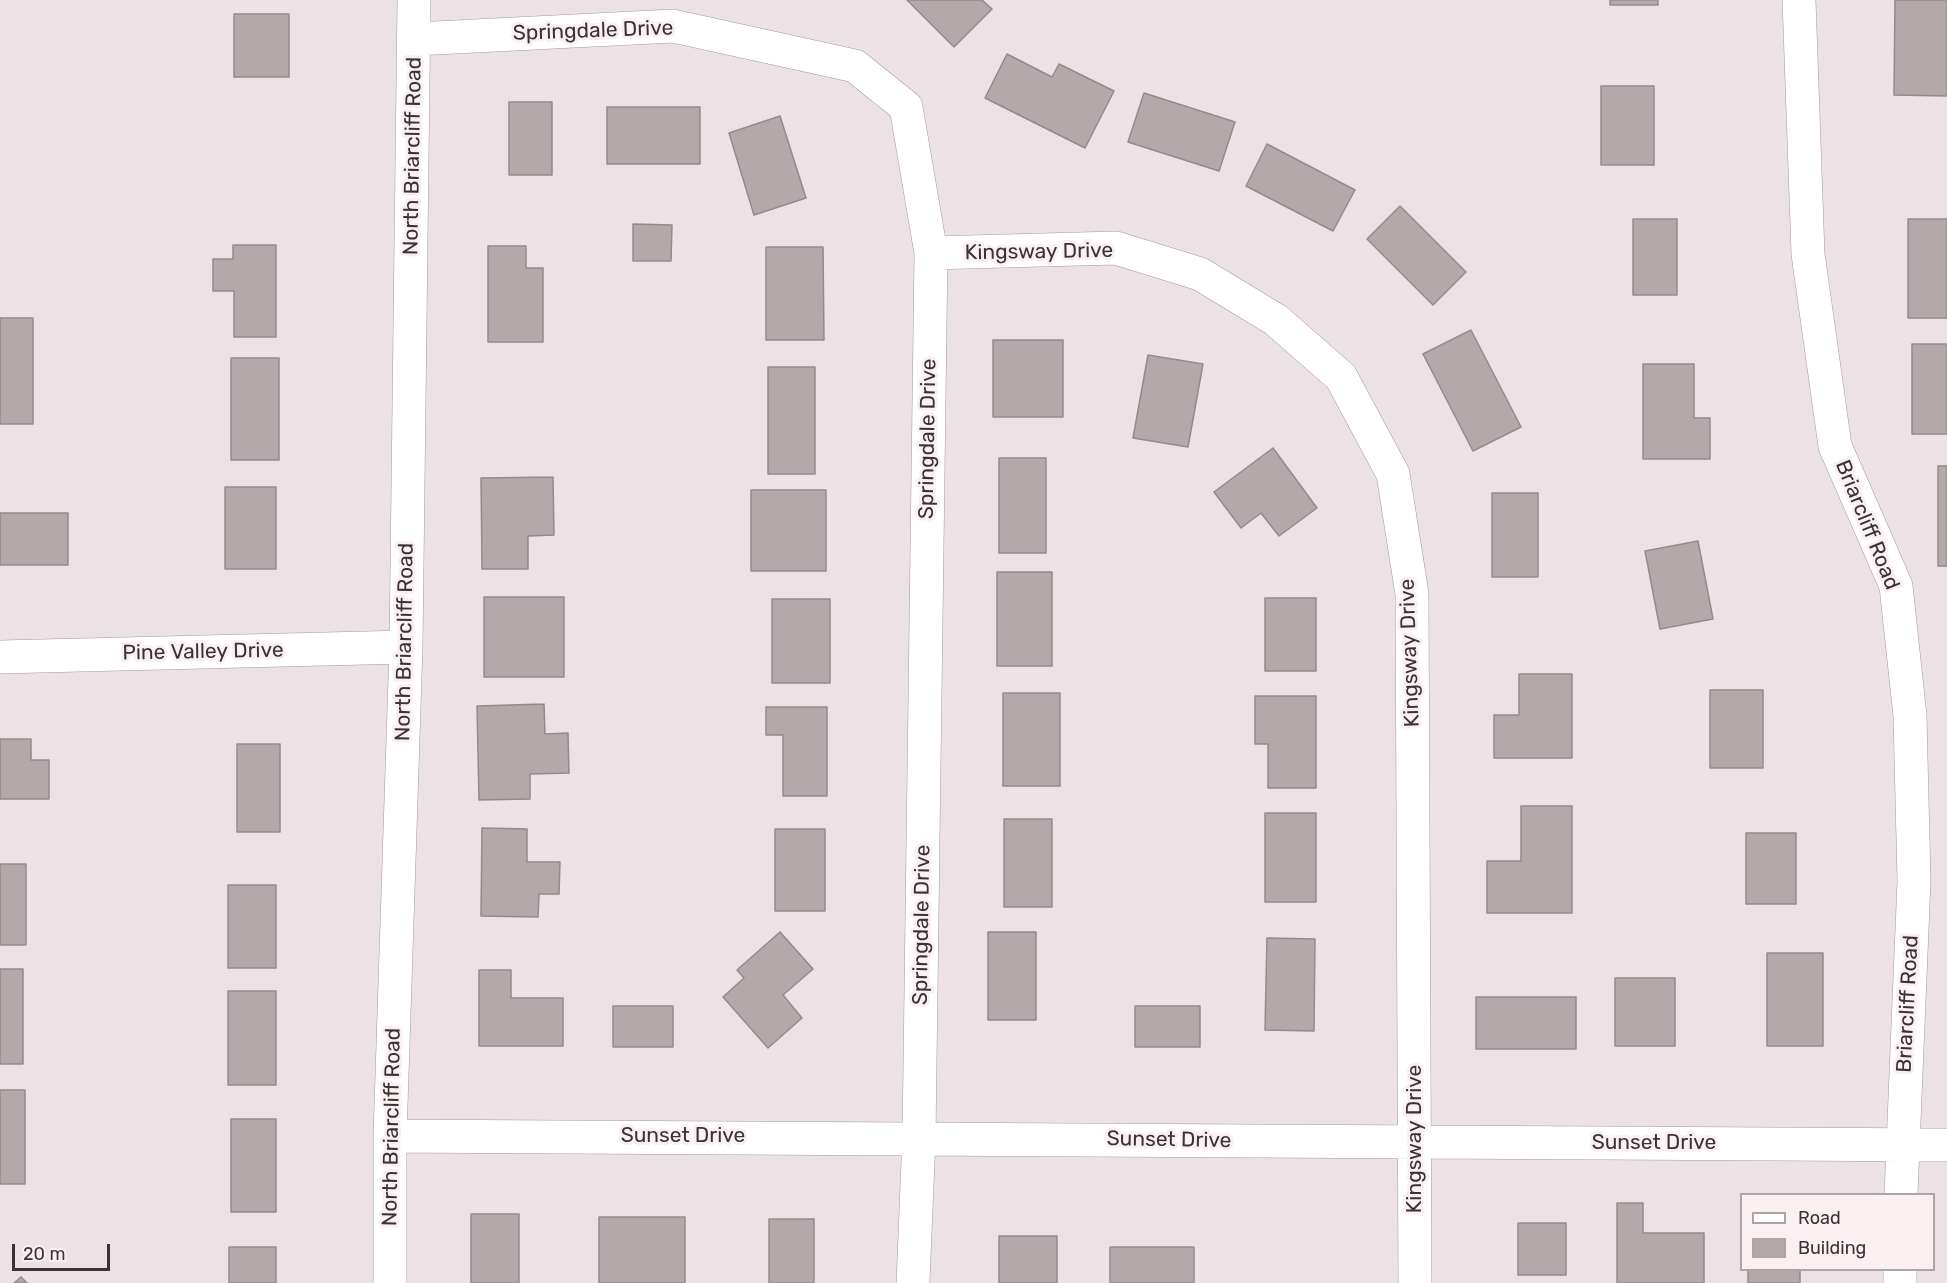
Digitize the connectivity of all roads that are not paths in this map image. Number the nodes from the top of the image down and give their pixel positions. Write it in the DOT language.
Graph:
graph roads {
  1 [pos="414,0"];
  2 [pos="1800,0"];
  3 [pos="415,39"];
  4 [pos="931,253"];
  5 [pos="406,647"];
  6 [pos="0,657"];
  7 [pos="390,1136"];
  8 [pos="919,1137"];
  9 [pos="1414,1143"];
  10 [pos="1901,1144"];
  11 [pos="1947,1145"];
  12 [pos="1900,1193"];
  13 [pos="390,1283"];
  14 [pos="913,1283"];
  15 [pos="1415,1283"];
  1 -- 3 [label="street, North Briarcliff Road"];
  2 -- 10 [label="street, Briarcliff Road"];
  3 -- 4 [label="street, Springdale Drive"];
  3 -- 5 [label="street, North Briarcliff Road"];
  4 -- 8 [label="street, Springdale Drive"];
  4 -- 9 [label="street, Kingsway Drive"];
  5 -- 6 [label="street, Pine Valley Drive"];
  5 -- 7 [label="street, North Briarcliff Road"];
  7 -- 8 [label="street, Sunset Drive"];
  7 -- 13 [label="street, North Briarcliff Road"];
  8 -- 9 [label="street, Sunset Drive"];
  8 -- 14 [label="street, Springdale Drive"];
  9 -- 10 [label="street, Sunset Drive"];
  9 -- 15 [label="street, Kingsway Drive"];
  10 -- 11 [label="street, Sunset Drive"];
  10 -- 12 [label="street, Briarcliff Road"];
}
